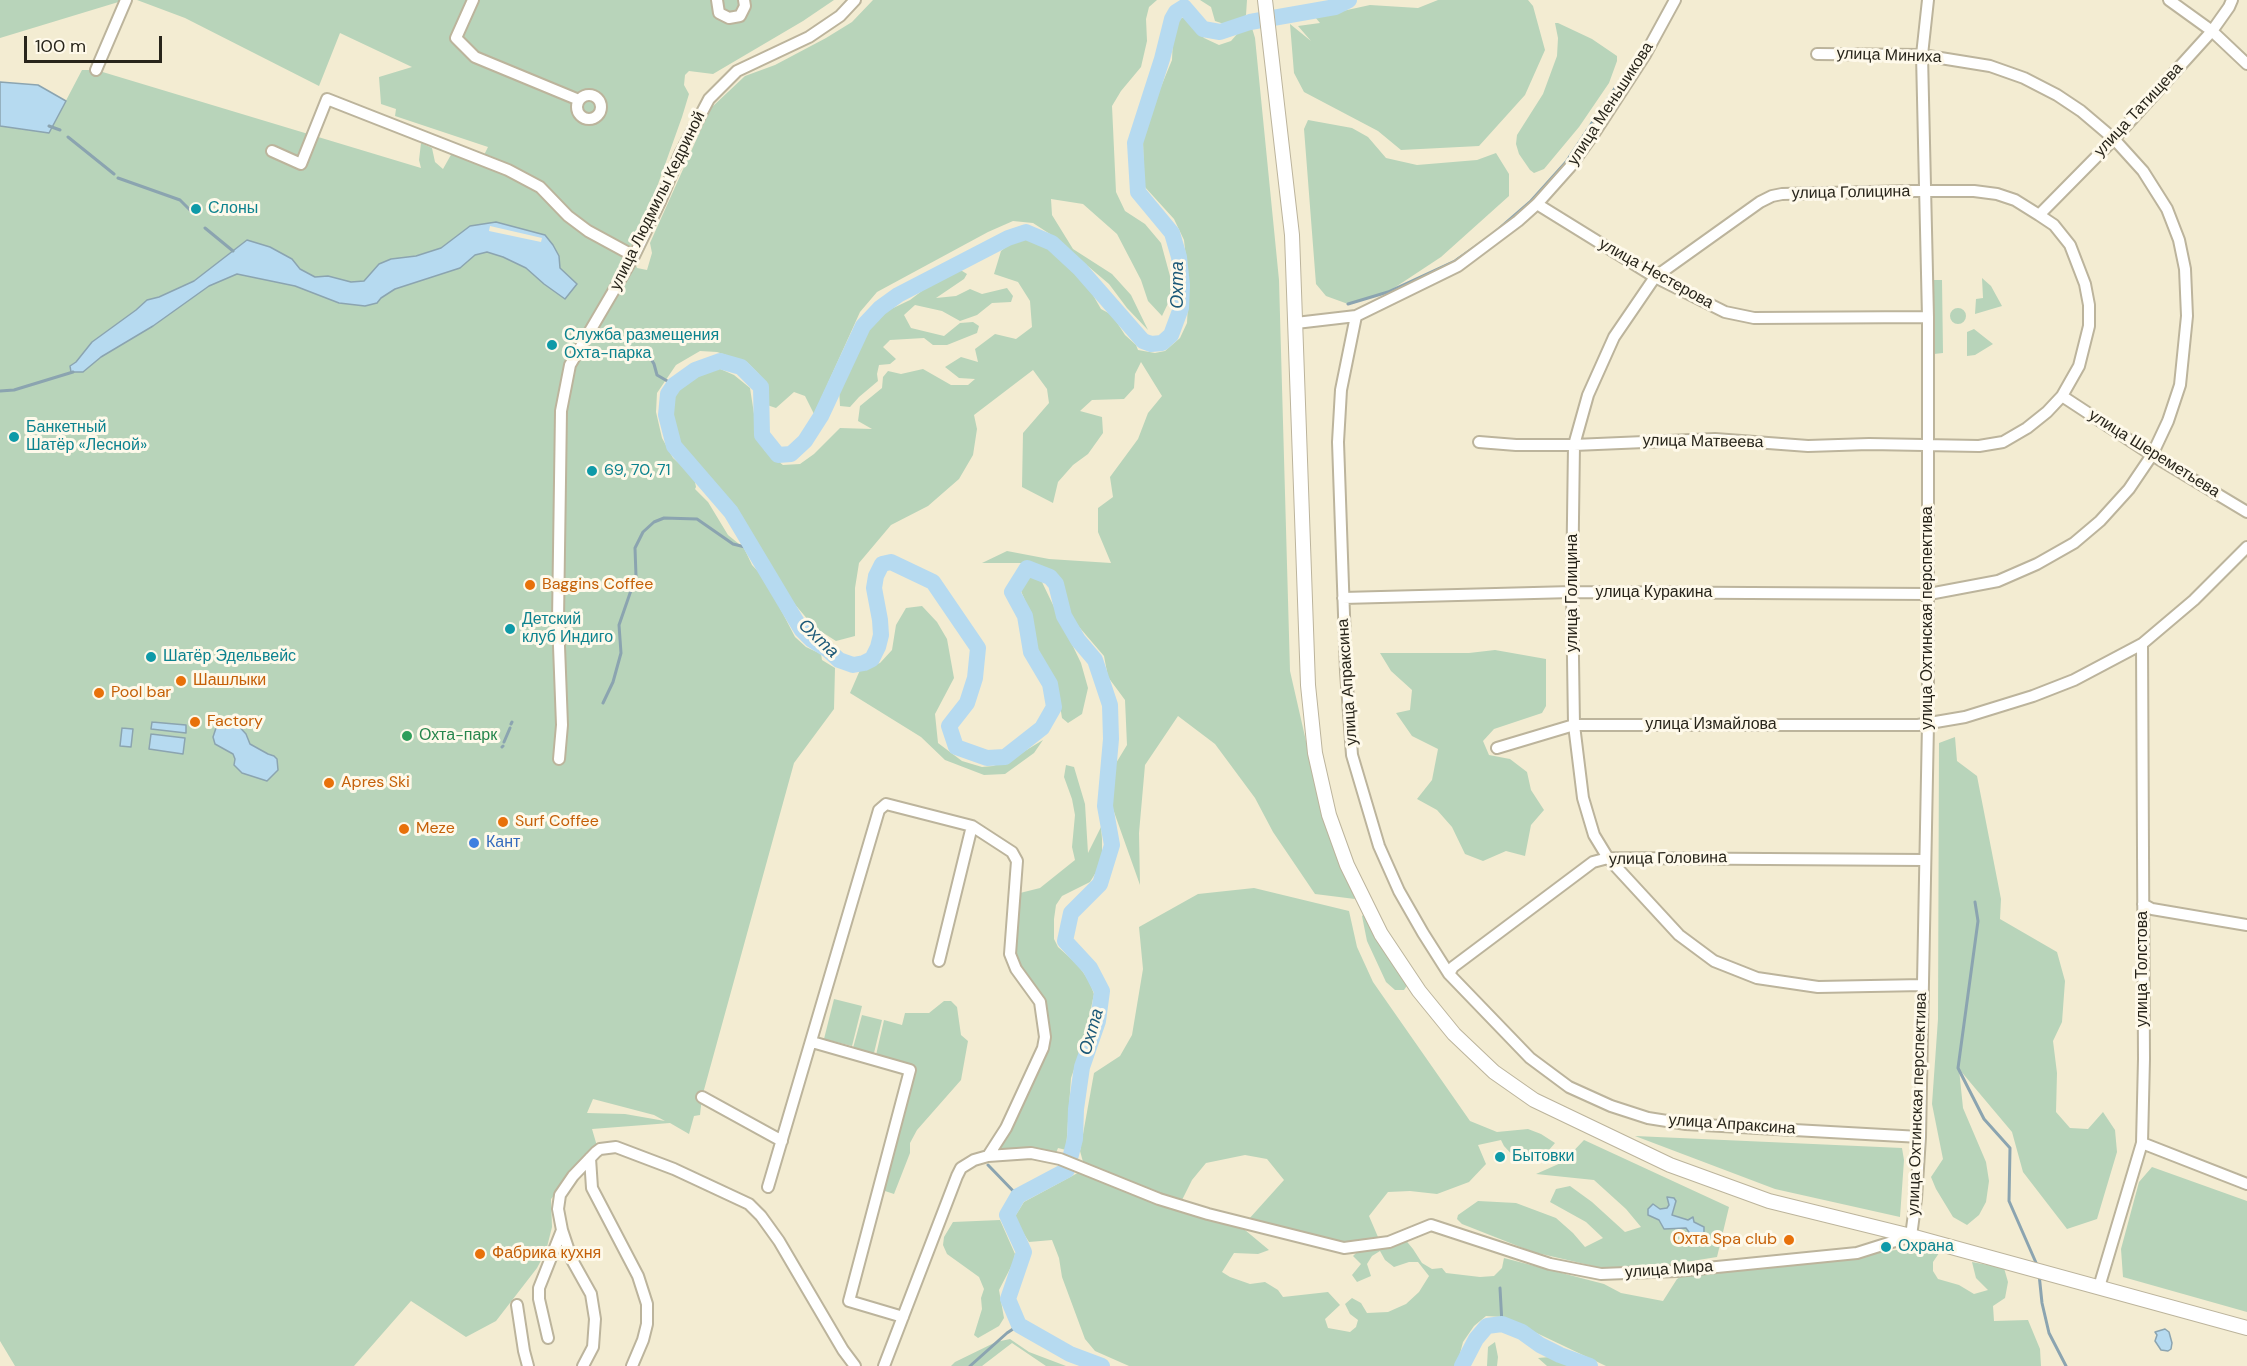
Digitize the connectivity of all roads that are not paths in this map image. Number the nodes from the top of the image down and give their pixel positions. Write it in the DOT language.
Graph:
graph roads {
  1 [pos="126,0"];
  2 [pos="473,0"];
  3 [pos="717,0"];
  4 [pos="744,0"];
  5 [pos="855,0"];
  6 [pos="1265,0"];
  7 [pos="1675,0"];
  8 [pos="1928,0"];
  9 [pos="2169,0"];
  10 [pos="2232,0"];
  11 [pos="2211,31"];
  12 [pos="1817,54"];
  13 [pos="1922,55"];
  14 [pos="2247,64"];
  15 [pos="96,70"];
  16 [pos="579,100"];
  17 [pos="2114,139"];
  18 [pos="272,151"];
  19 [pos="1926,192"];
  20 [pos="1537,204"];
  21 [pos="2039,215"];
  22 [pos="634,256"];
  23 [pos="1655,277"];
  24 [pos="1356,316"];
  25 [pos="1928,317"];
  26 [pos="1296,323"];
  27 [pos="2062,396"];
  28 [pos="1479,442"];
  29 [pos="1928,444"];
  30 [pos="1574,445"];
  31 [pos="2152,455"];
  32 [pos="2247,512"];
  33 [pos="2247,547"];
  34 [pos="1572,592"];
  35 [pos="1929,594"];
  36 [pos="1343,598"];
  37 [pos="2142,644"];
  38 [pos="1928,724"];
  39 [pos="1574,725"];
  40 [pos="1497,748"];
  41 [pos="559,759"];
  42 [pos="972,826"];
  43 [pos="1608,858"];
  44 [pos="1925,860"];
  45 [pos="2143,904"];
  46 [pos="2247,925"];
  47 [pos="939,961"];
  48 [pos="1449,974"];
  49 [pos="1923,985"];
  50 [pos="812,1042"];
  51 [pos="702,1098"];
  52 [pos="1920,1137"];
  53 [pos="782,1140"];
  54 [pos="2142,1143"];
  55 [pos="988,1156"];
  56 [pos="590,1158"];
  57 [pos="2247,1184"];
  58 [pos="768,1187"];
  59 [pos="562,1230"];
  60 [pos="1911,1236"];
  61 [pos="2099,1287"];
  62 [pos="517,1305"];
  63 [pos="903,1317"];
  64 [pos="2247,1328"];
  65 [pos="548,1338"];
  66 [pos="528,1366"];
  67 [pos="583,1366"];
  68 [pos="632,1366"];
  69 [pos="855,1366"];
  70 [pos="884,1366"];
  1 -- 15 [label="street"];
  2 -- 16 [label="street"];
  3 -- 4 [label="street"];
  5 -- 22 [label="street, улица Людмилы Кедриной"];
  6 -- 26 [label="street"];
  7 -- 20 [label="street, улица Меньшикова"];
  8 -- 13 [label="street, улица Охтинская перспектива"];
  9 -- 11 [label="street"];
  10 -- 11 [label="street, улица Татищева"];
  11 -- 14 [label="street"];
  11 -- 17 [label="street, улица Татищева"];
  12 -- 13 [label="street, улица Миниха"];
  13 -- 17 [label="street, улица Миниха"];
  13 -- 19 [label="street, улица Охтинская перспектива"];
  17 -- 21 [label="street, улица Татищева"];
  17 -- 31 [label="street, улица Миниха"];
  18 -- 22 [label="street"];
  19 -- 21 [label="street, улица Голицина"];
  19 -- 23 [label="street, улица Голицина"];
  19 -- 25 [label="street, улица Охтинская перспектива"];
  20 -- 23 [label="street, улица Нестерова"];
  20 -- 24 [label="street, улица Меньшикова"];
  21 -- 27 [label="street, улица Голицина"];
  22 -- 41 [label="street, улица Людмилы Кедриной"];
  23 -- 25 [label="street, улица Нестерова"];
  23 -- 30 [label="street, улица Голицина"];
  24 -- 26 [label="street, улица Меньшикова"];
  24 -- 36 [label="street, улица Апраксина"];
  25 -- 29 [label="street, улица Охтинская перспектива"];
  26 -- 60 [label="street"];
  27 -- 29 [label="street, улица Матвеева"];
  27 -- 31 [label="street, улица Шереметьева"];
  28 -- 30 [label="street, улица Матвеева"];
  29 -- 30 [label="street, улица Матвеева"];
  29 -- 35 [label="street, улица Охтинская перспектива"];
  30 -- 34 [label="street, улица Голицина"];
  31 -- 32 [label="street, улица Шереметьева"];
  31 -- 35 [label="street, улица Миниха"];
  33 -- 37 [label="street, улица Измайлова"];
  34 -- 35 [label="street, улица Куракина"];
  34 -- 36 [label="street, улица Куракина"];
  34 -- 39 [label="street, улица Голицина"];
  35 -- 38 [label="street, улица Охтинская перспектива"];
  36 -- 48 [label="street, улица Апраксина"];
  37 -- 38 [label="street, улица Измайлова"];
  37 -- 45 [label="street, улица Толстова"];
  38 -- 39 [label="street, улица Измайлова"];
  38 -- 44 [label="street, улица Охтинская перспектива"];
  39 -- 40 [label="street, улица Измайлова"];
  39 -- 43 [label="street, улица Голицина"];
  42 -- 47 [label="street"];
  42 -- 50 [label="street"];
  42 -- 55 [label="street"];
  43 -- 44 [label="street, улица Головина"];
  43 -- 48 [label="street, улица Головина"];
  43 -- 49 [label="street, улица Голицина"];
  44 -- 49 [label="street, улица Охтинская перспектива"];
  45 -- 46 [label="street"];
  45 -- 54 [label="street, улица Толстова"];
  48 -- 52 [label="street, улица Апраксина"];
  49 -- 52 [label="street, улица Охтинская перспектива"];
  50 -- 53 [label="street"];
  50 -- 63 [label="street"];
  51 -- 53 [label="street"];
  52 -- 60 [label="street, улица Охтинская перспектива"];
  53 -- 58 [label="street"];
  54 -- 57 [label="street"];
  54 -- 61 [label="street, улица Толстова"];
  55 -- 60 [label="street, улица Мира"];
  55 -- 63 [label="street"];
  56 -- 59 [label="street"];
  56 -- 68 [label="street"];
  56 -- 69 [label="street"];
  59 -- 65 [label="street"];
  59 -- 67 [label="street"];
  60 -- 61 [label="street"];
  61 -- 64 [label="street"];
  62 -- 66 [label="street"];
  63 -- 70 [label="street"];
}
